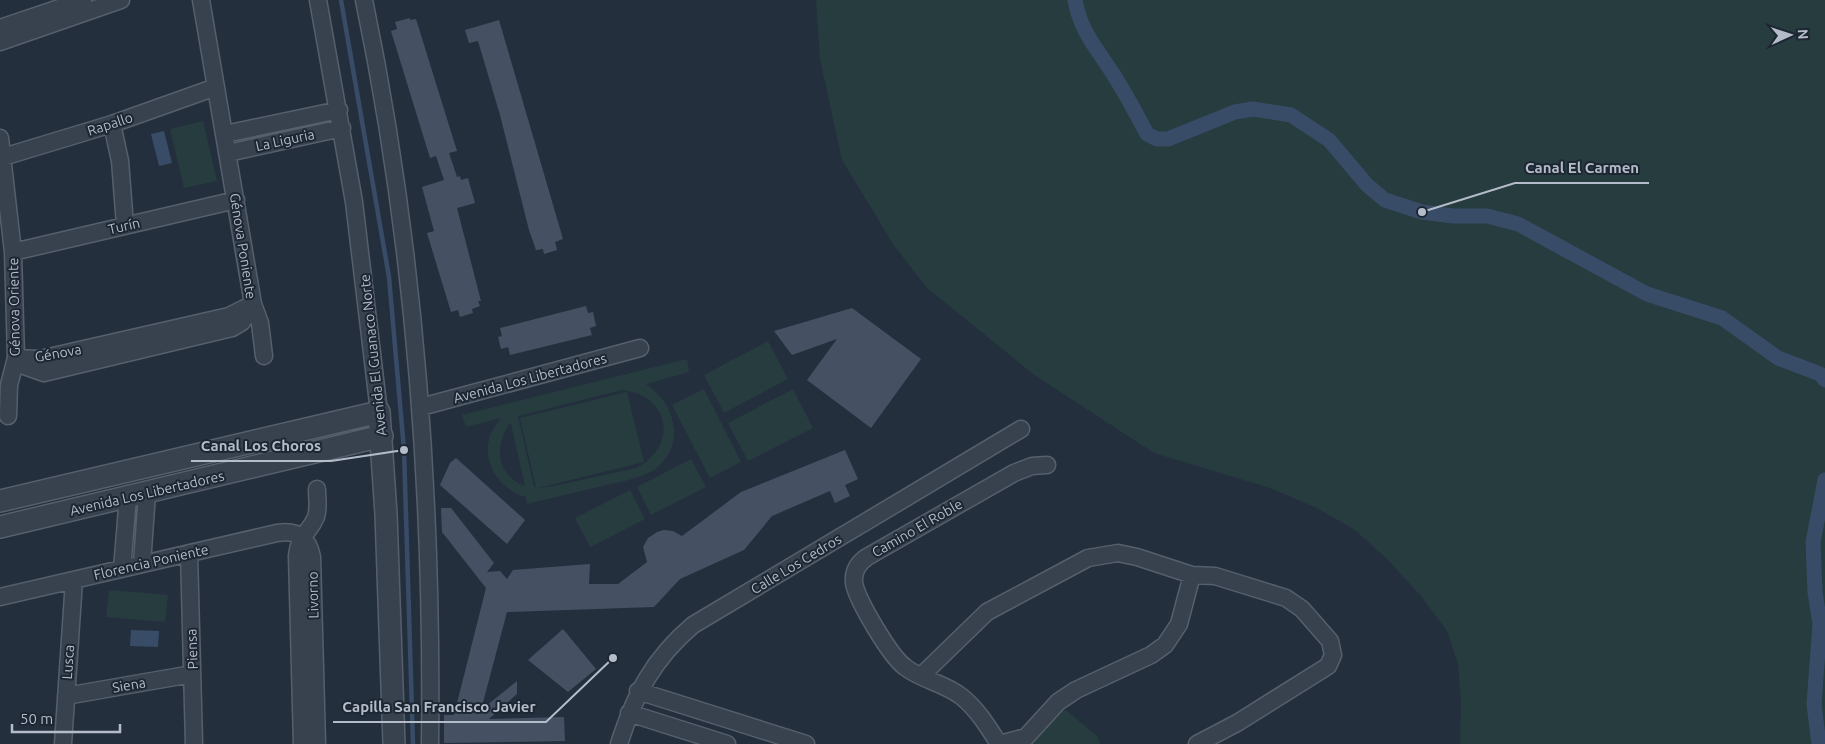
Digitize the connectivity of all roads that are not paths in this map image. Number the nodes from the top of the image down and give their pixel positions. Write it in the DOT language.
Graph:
graph roads {
  1 [pos="121,0"];
  2 [pos="201,0"];
  3 [pos="318,0"];
  4 [pos="364,0"];
  5 [pos="86,4"];
  6 [pos="0,28"];
  7 [pos="0,42"];
  8 [pos="216,87"];
  9 [pos="339,110"];
  10 [pos="112,124"];
  11 [pos="342,128"];
  12 [pos="225,134"];
  13 [pos="0,138"];
  14 [pos="228,153"];
  15 [pos="4,157"];
  16 [pos="236,200"];
  17 [pos="125,225"];
  18 [pos="13,252"];
  19 [pos="252,304"];
  20 [pos="640,348"];
  21 [pos="264,356"];
  22 [pos="16,358"];
  23 [pos="421,407"];
  24 [pos="380,412"];
  25 [pos="8,416"];
  26 [pos="1021,430"];
  27 [pos="382,436"];
  28 [pos="247,443"];
  29 [pos="1048,465"];
  30 [pos="253,468"];
  31 [pos="317,489"];
  32 [pos="137,495"];
  33 [pos="10,499"];
  34 [pos="26,521"];
  35 [pos="0,527"];
  36 [pos="302,535"];
  37 [pos="189,553"];
  38 [pos="142,564"];
  39 [pos="122,569"];
  40 [pos="1192,575"];
  41 [pos="74,580"];
  42 [pos="0,598"];
  43 [pos="306,658"];
  44 [pos="192,674"];
  45 [pos="921,676"];
  46 [pos="638,692"];
  47 [pos="66,696"];
  48 [pos="629,713"];
  49 [pos="63,744"];
  50 [pos="194,744"];
  51 [pos="302,744"];
  52 [pos="317,744"];
  53 [pos="394,744"];
  54 [pos="430,744"];
  55 [pos="619,744"];
  56 [pos="727,744"];
  57 [pos="806,744"];
  58 [pos="1000,744"];
  59 [pos="1197,744"];
  1 -- 5 [label="street"];
  2 -- 8 [label="street"];
  3 -- 9 [label="street, Avenida El Guanaco Norte"];
  4 -- 23 [label="street"];
  5 -- 6 [label="street"];
  5 -- 7 [label="street"];
  8 -- 10 [label="street, Rapallo"];
  8 -- 12 [label="street"];
  9 -- 11 [label="street, Avenida El Guanaco Norte"];
  9 -- 12 [label="street, La Liguria"];
  10 -- 15 [label="street, Rapallo"];
  10 -- 17 [label="street"];
  11 -- 14 [label="street, La Liguria"];
  11 -- 24 [label="street, Avenida El Guanaco Norte"];
  12 -- 14 [label="street, Génova Poniente"];
  13 -- 15 [label="street, Génova Oriente"];
  14 -- 16 [label="street, Génova Poniente"];
  15 -- 18 [label="street, Génova Oriente"];
  16 -- 17 [label="street, Turín"];
  16 -- 19 [label="street, Génova Poniente"];
  17 -- 18 [label="street, Turín"];
  18 -- 22 [label="street, Génova Oriente"];
  19 -- 21 [label="street, Génova Poniente"];
  19 -- 22 [label="street, Génova"];
  20 -- 23 [label="street, Avenida Los Libertadores"];
  22 -- 25 [label="street, Génova Oriente"];
  23 -- 54 [label="street"];
  24 -- 27 [label="street, Avenida El Guanaco Norte"];
  24 -- 28 [label="street, Avenida Los Libertadores"];
  26 -- 46 [label="street, Calle Los Cedros"];
  27 -- 30 [label="street, Avenida Los Libertadores"];
  27 -- 53 [label="street, Avenida El Guanaco Norte"];
  28 -- 30 [label="street"];
  28 -- 33 [label="street, Avenida Los Libertadores"];
  29 -- 45 [label="street, Camino El Roble"];
  30 -- 32 [label="street, Avenida Los Libertadores"];
  31 -- 36 [label="street, Livorno"];
  32 -- 34 [label="street, Avenida Los Libertadores"];
  32 -- 38 [label="street"];
  32 -- 39 [label="street"];
  33 -- 34 [label="street"];
  34 -- 35 [label="street, Avenida Los Libertadores"];
  36 -- 37 [label="street, Florencia Poniente"];
  36 -- 43 [label="street, Livorno"];
  37 -- 38 [label="street, Florencia Poniente"];
  37 -- 44 [label="street, Piensa"];
  38 -- 39 [label="street, Florencia Poniente"];
  39 -- 41 [label="street, Florencia Poniente"];
  40 -- 45 [label="street"];
  40 -- 58 [label="street"];
  40 -- 59 [label="street"];
  41 -- 42 [label="street, Florencia Poniente"];
  41 -- 47 [label="street, Lusca"];
  43 -- 51 [label="street, Livorno"];
  43 -- 52 [label="street, Livorno"];
  44 -- 47 [label="street, Siena"];
  44 -- 50 [label="street, Piensa"];
  45 -- 58 [label="street"];
  46 -- 48 [label="street, Calle Los Cedros"];
  46 -- 57 [label="street"];
  47 -- 49 [label="street, Lusca"];
  48 -- 55 [label="street, Calle Los Cedros"];
  48 -- 56 [label="street"];
}
